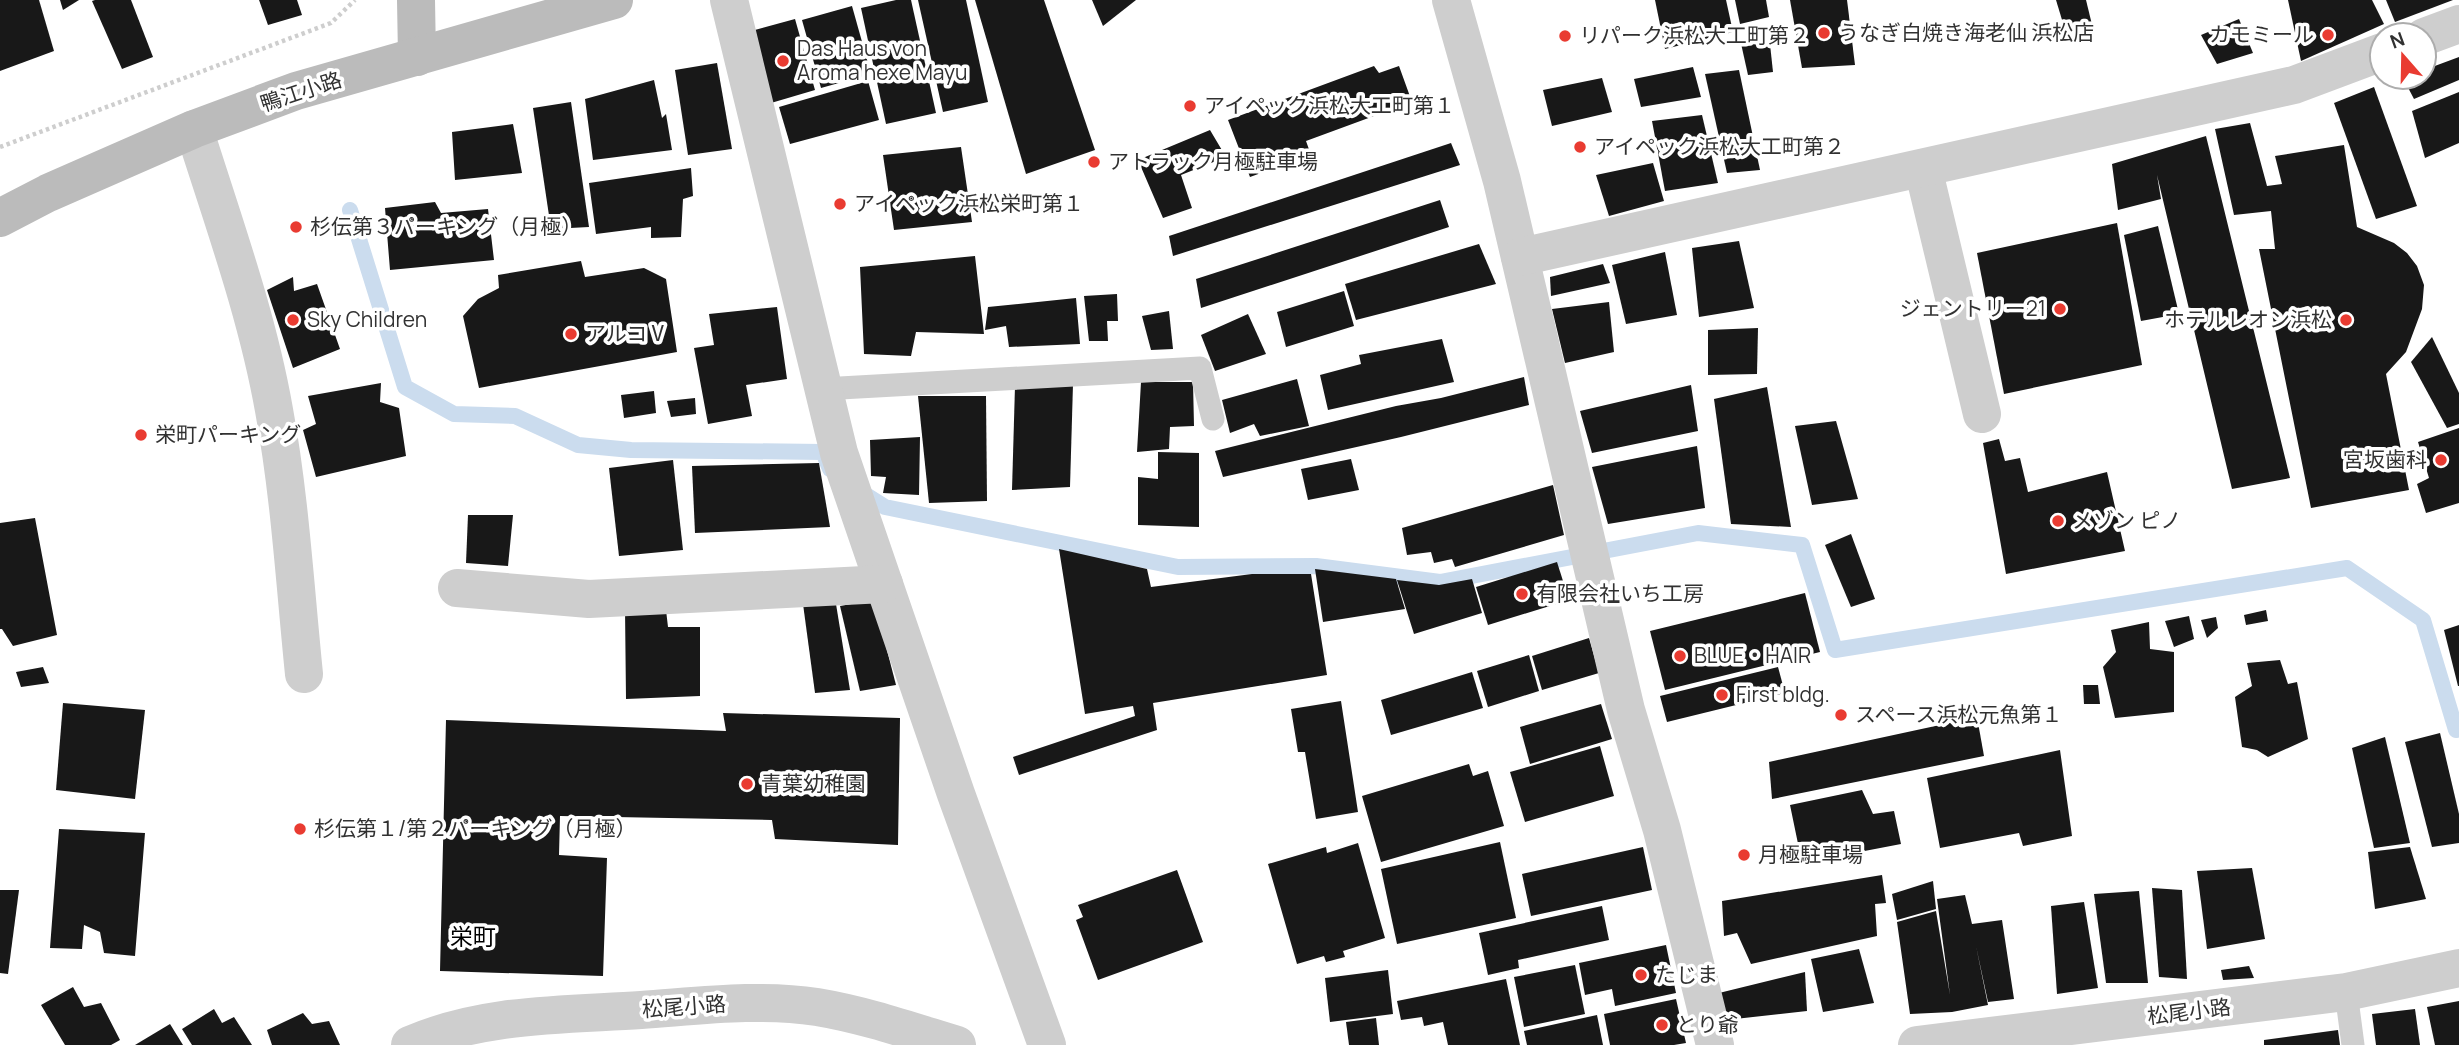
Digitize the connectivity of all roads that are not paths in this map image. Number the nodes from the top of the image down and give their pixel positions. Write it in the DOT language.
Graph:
graph roads {
  1 [pos="416,0"];
  2 [pos="614,0"];
  3 [pos="730,0"];
  4 [pos="1451,0"];
  5 [pos="2459,24"];
  6 [pos="2438,32"];
  7 [pos="417,57"];
  8 [pos="2368,57"];
  9 [pos="194,129"];
  10 [pos="1923,168"];
  11 [pos="0,218"];
  12 [pos="1520,257"];
  13 [pos="822,388"];
  14 [pos="1982,414"];
  15 [pos="1213,419"];
  16 [pos="884,584"];
  17 [pos="457,588"];
  18 [pos="304,674"];
  19 [pos="2459,968"];
  20 [pos="2346,992"];
  21 [pos="410,1045"];
  22 [pos="957,1045"];
  23 [pos="1047,1045"];
  24 [pos="1715,1045"];
  25 [pos="1917,1045"];
  26 [pos="2354,1045"];
  1 -- 7 [label="street"];
  2 -- 7 [label="street, 鴨江小路"];
  3 -- 13 [label="street"];
  4 -- 12 [label="street"];
  5 -- 6 [label="street"];
  7 -- 9 [label="street, 鴨江小路"];
  8 -- 10 [label="street"];
  9 -- 11 [label="street, 鴨江小路"];
  9 -- 18 [label="street"];
  10 -- 12 [label="street"];
  10 -- 14 [label="street"];
  12 -- 24 [label="street"];
  13 -- 15 [label="lane"];
  13 -- 16 [label="street"];
  16 -- 17 [label="street"];
  16 -- 23 [label="street"];
  19 -- 20 [label="street, 松尾小路"];
  20 -- 25 [label="street, 松尾小路"];
  20 -- 26 [label="lane"];
  21 -- 22 [label="street, 松尾小路"];
}
